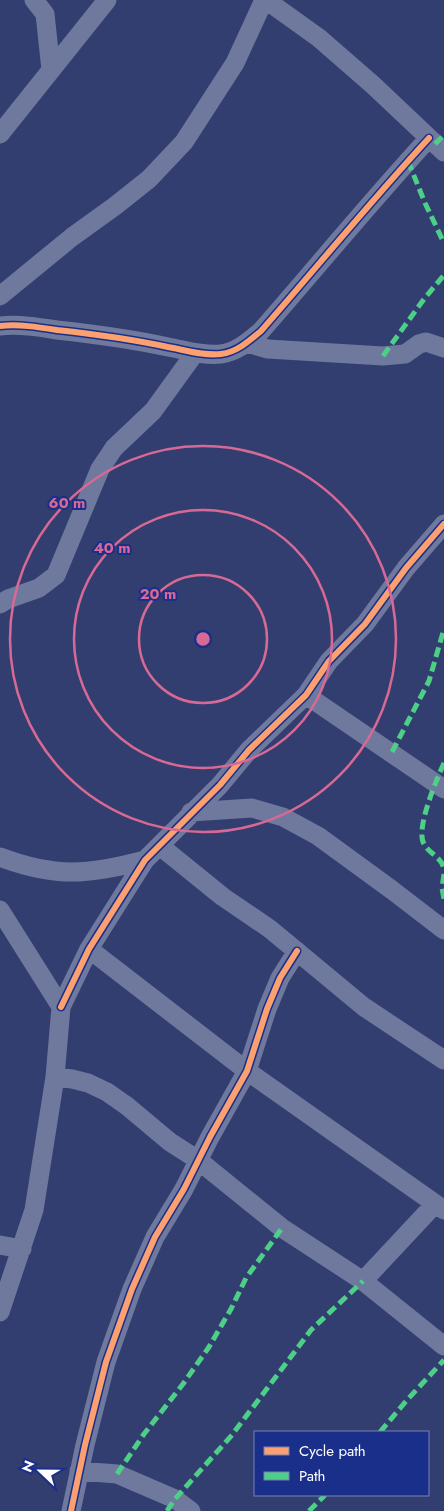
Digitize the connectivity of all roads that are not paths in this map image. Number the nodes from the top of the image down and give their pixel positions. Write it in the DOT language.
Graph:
graph roads {
  1 [pos="34,0"];
  2 [pos="107,0"];
  3 [pos="265,0"];
  4 [pos="51,70"];
  5 [pos="0,134"];
  6 [pos="428,138"];
  7 [pos="444,152"];
  8 [pos="0,296"];
  9 [pos="0,326"];
  10 [pos="247,343"];
  11 [pos="444,348"];
  12 [pos="195,354"];
  13 [pos="444,524"];
  14 [pos="0,604"];
  15 [pos="306,694"];
  16 [pos="444,789"];
  17 [pos="191,812"];
  18 [pos="160,846"];
  19 [pos="0,857"];
  20 [pos="145,860"];
  21 [pos="0,910"];
  22 [pos="444,930"];
  23 [pos="89,949"];
  24 [pos="297,951"];
  25 [pos="61,1007"];
  26 [pos="444,1060"];
  27 [pos="246,1071"];
  28 [pos="55,1077"];
  29 [pos="198,1160"];
  30 [pos="440,1207"];
  31 [pos="0,1244"];
  32 [pos="22,1249"];
  33 [pos="363,1281"];
  34 [pos="0,1312"];
  35 [pos="444,1346"];
  36 [pos="79,1471"];
  37 [pos="71,1511"];
  38 [pos="191,1511"];
  1 -- 4 [label="street"];
  2 -- 4 [label="street"];
  3 -- 6 [label="street"];
  3 -- 8 [label="street"];
  4 -- 5 [label="street"];
  6 -- 7 [label="street"];
  6 -- 10 [label="street"];
  9 -- 12 [label="street"];
  10 -- 11 [label="street"];
  10 -- 12 [label="street"];
  12 -- 14 [label="street"];
  13 -- 15 [label="street"];
  15 -- 16 [label="street"];
  15 -- 17 [label="street"];
  17 -- 18 [label="street"];
  17 -- 22 [label="street"];
  18 -- 20 [label="street"];
  18 -- 24 [label="street"];
  19 -- 20 [label="street"];
  20 -- 23 [label="street"];
  21 -- 25 [label="street"];
  23 -- 25 [label="street"];
  23 -- 27 [label="street"];
  24 -- 26 [label="street"];
  24 -- 27 [label="street"];
  25 -- 28 [label="street"];
  27 -- 29 [label="street"];
  27 -- 30 [label="street"];
  28 -- 29 [label="street"];
  28 -- 32 [label="street"];
  29 -- 33 [label="street"];
  29 -- 36 [label="street"];
  30 -- 33 [label="street"];
  31 -- 32 [label="street"];
  32 -- 34 [label="street"];
  33 -- 35 [label="street"];
  36 -- 37 [label="street"];
  36 -- 38 [label="street"];
}
